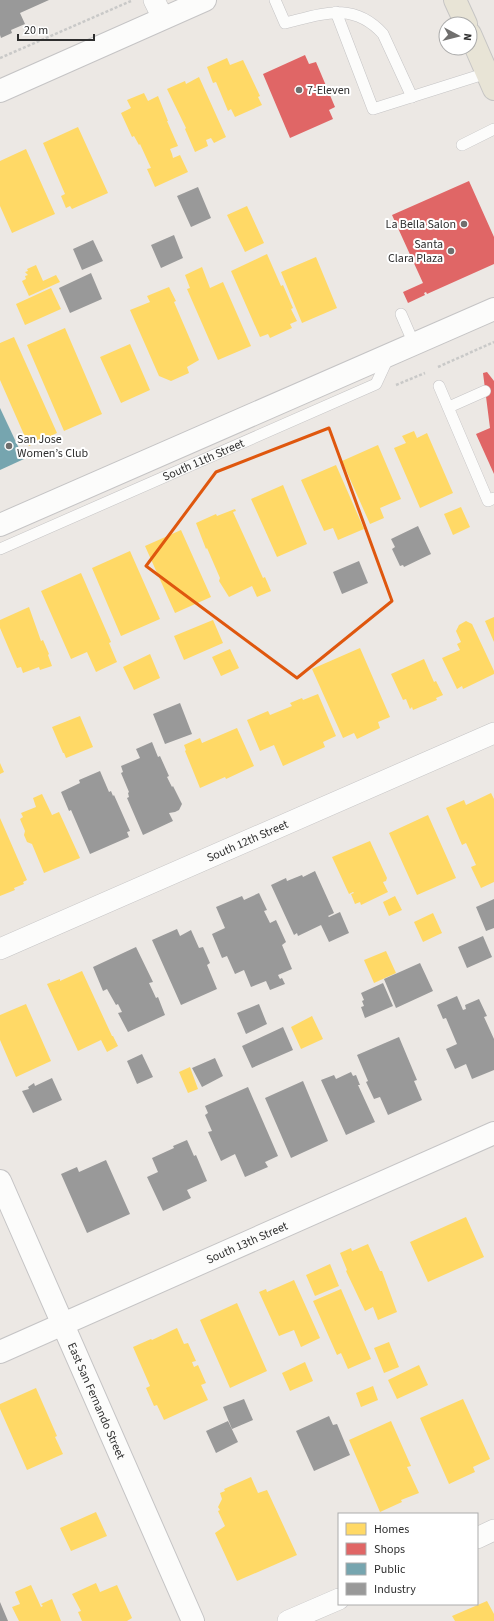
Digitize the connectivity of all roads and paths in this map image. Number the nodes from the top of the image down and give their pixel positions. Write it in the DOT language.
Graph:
graph roads {
  1 [pos="133,0"];
  2 [pos="205,0"];
  3 [pos="275,0"];
  4 [pos="455,0"];
  5 [pos="158,9"];
  6 [pos="336,12"];
  7 [pos="462,16"];
  8 [pos="478,53"];
  9 [pos="0,58"];
  10 [pos="490,81"];
  11 [pos="0,91"];
  12 [pos="412,97"];
  13 [pos="494,129"];
  14 [pos="462,145"];
  15 [pos="494,309"];
  16 [pos="402,314"];
  17 [pos="414,344"];
  18 [pos="391,354"];
  19 [pos="439,386"];
  20 [pos="485,391"];
  21 [pos="449,407"];
  22 [pos="494,498"];
  23 [pos="0,525"];
  24 [pos="0,548"];
  25 [pos="494,733"];
  26 [pos="0,949"];
  27 [pos="494,1133"];
  28 [pos="0,1181"];
  29 [pos="64,1324"];
  30 [pos="0,1352"];
  31 [pos="494,1530"];
  32 [pos="478,1538"];
  33 [pos="338,1599"];
  34 [pos="193,1621"];
  35 [pos="288,1621"];
  1 -- 9 [label="path"];
  2 -- 5 [label="street"];
  3 -- 6 [label="lane"];
  4 -- 7 [label="main road"];
  5 -- 11 [label="street"];
  6 -- 12 [label="lane"];
  6 -- 12 [label="lane"];
  8 -- 10 [label="main road"];
  10 -- 12 [label="lane"];
  13 -- 14 [label="lane"];
  15 -- 17 [label="street, South 11th Street"];
  16 -- 17 [label="lane"];
  17 -- 18 [label="street, South 11th Street"];
  18 -- 23 [label="street, South 11th Street"];
  18 -- 24 [label="lane, South 11th Street"];
  19 -- 21 [label="lane"];
  20 -- 21 [label="lane"];
  21 -- 22 [label="lane"];
  25 -- 26 [label="street, South 12th Street"];
  27 -- 29 [label="street, South 13th Street"];
  28 -- 29 [label="street, East San Fernando Street"];
  29 -- 30 [label="street, South 13th Street"];
  29 -- 34 [label="street, East San Fernando Street"];
  31 -- 32 [label="street"];
  33 -- 35 [label="street"];
}
